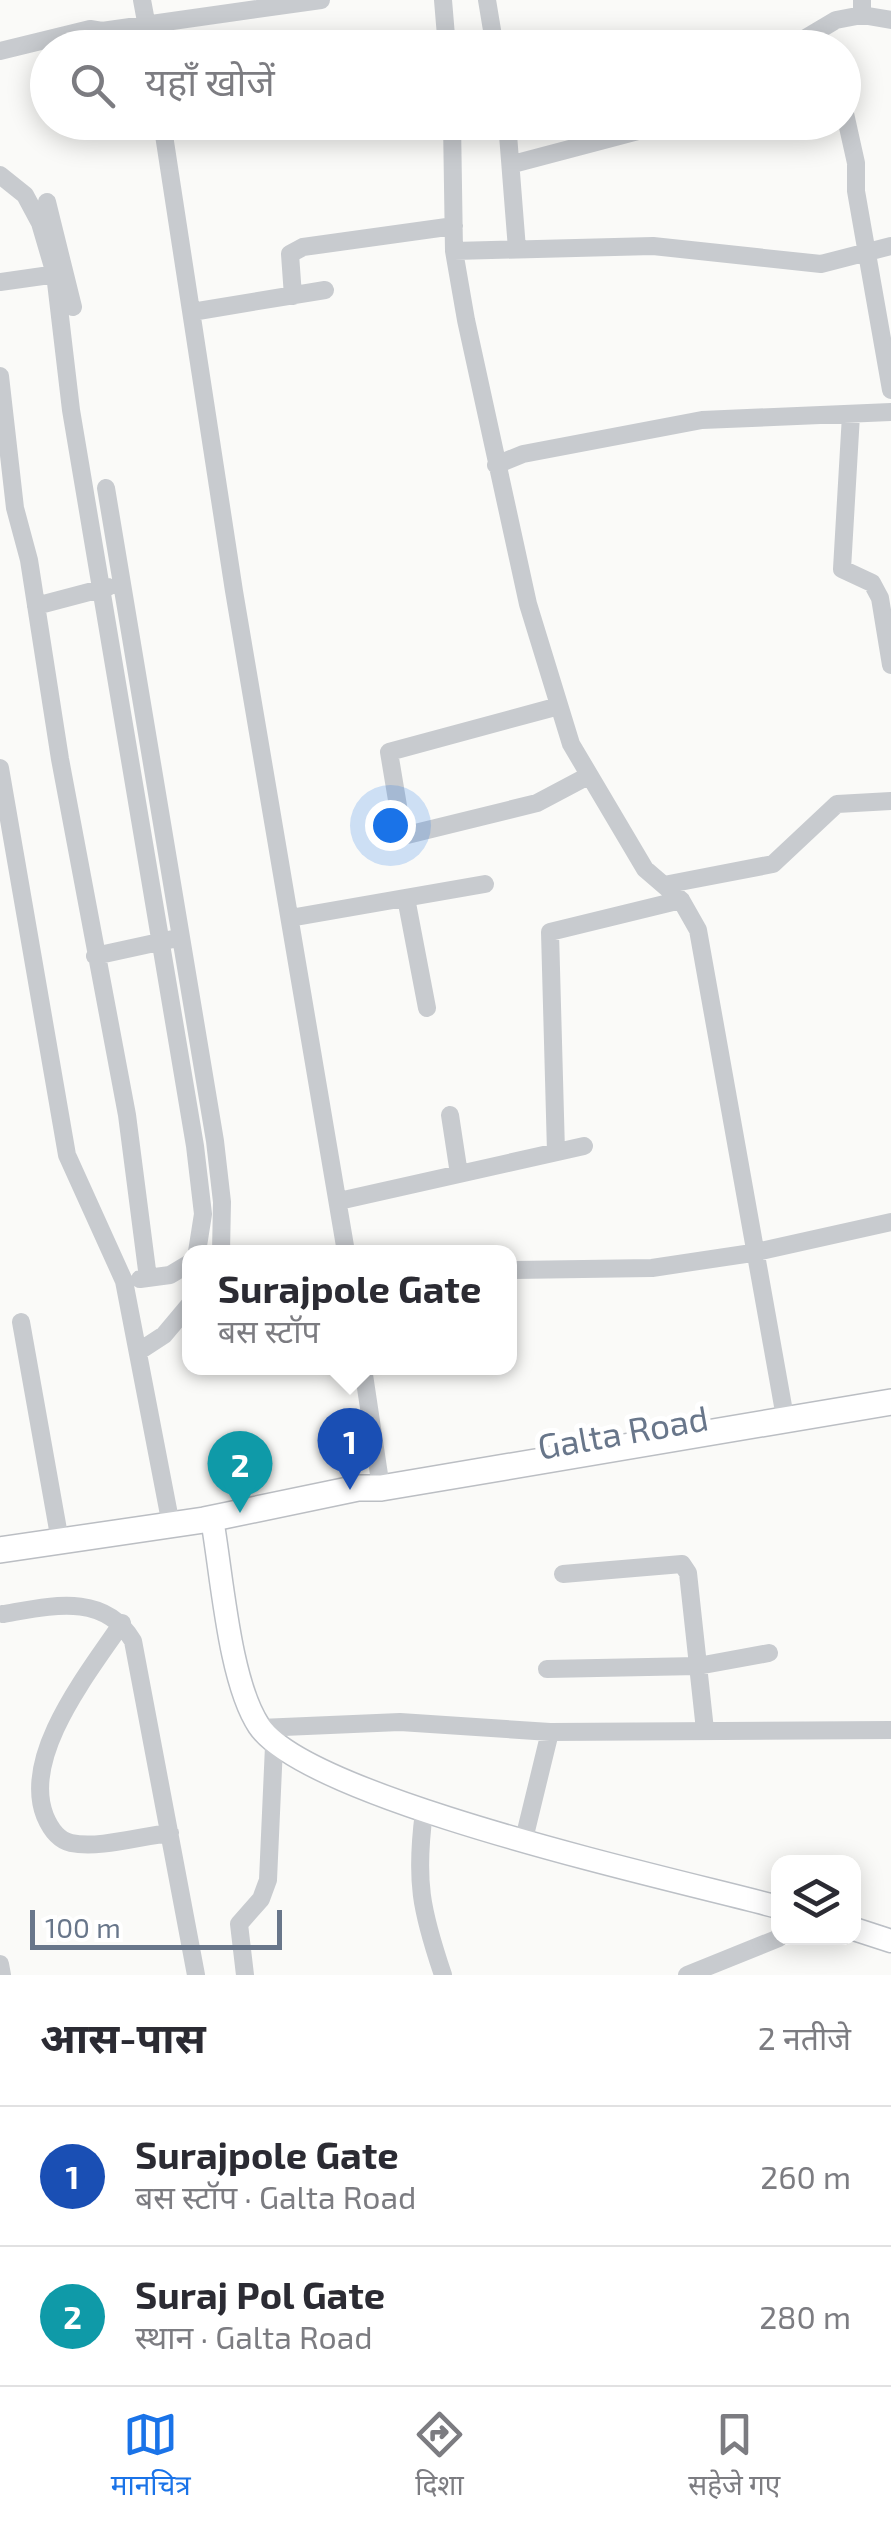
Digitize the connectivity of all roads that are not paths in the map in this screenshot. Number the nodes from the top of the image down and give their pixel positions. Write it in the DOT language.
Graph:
graph roads {
  1 [pos="142,0"];
  2 [pos="321,0"];
  3 [pos="443,0"];
  4 [pos="487,0"];
  5 [pos="862,7"];
  6 [pos="891,20"];
  7 [pos="147,23"];
  8 [pos="86,30"];
  9 [pos="148,30"];
  10 [pos="446,30"];
  11 [pos="492,30"];
  12 [pos="821,30"];
  13 [pos="30,44"];
  14 [pos="0,52"];
  15 [pos="165,140"];
  16 [pos="452,140"];
  17 [pos="509,140"];
  18 [pos="604,140"];
  19 [pos="849,140"];
  20 [pos="513,164"];
  21 [pos="0,174"];
  22 [pos="48,202"];
  23 [pos="454,226"];
  24 [pos="891,246"];
  25 [pos="517,248"];
  26 [pos="454,251"];
  27 [pos="869,251"];
  28 [pos="61,273"];
  29 [pos="0,282"];
  30 [pos="325,290"];
  31 [pos="293,296"];
  32 [pos="73,308"];
  33 [pos="192,312"];
  34 [pos="0,376"];
  35 [pos="891,390"];
  36 [pos="891,412"];
  37 [pos="850,415"];
  38 [pos="496,465"];
  39 [pos="106,488"];
  40 [pos="112,586"];
  41 [pos="36,606"];
  42 [pos="891,664"];
  43 [pos="559,706"];
  44 [pos="139,748"];
  45 [pos="0,768"];
  46 [pos="588,776"];
  47 [pos="891,801"];
  48 [pos="485,884"];
  49 [pos="664,885"];
  50 [pos="406,898"];
  51 [pos="681,900"];
  52 [pos="290,918"];
  53 [pos="172,939"];
  54 [pos="95,956"];
  55 [pos="426,1008"];
  56 [pos="450,1115"];
  57 [pos="205,1144"];
  58 [pos="584,1146"];
  59 [pos="556,1152"];
  60 [pos="459,1174"];
  61 [pos="339,1200"];
  62 [pos="891,1222"];
  63 [pos="198,1245"];
  64 [pos="221,1245"];
  65 [pos="345,1245"];
  66 [pos="752,1253"];
  67 [pos="182,1270"];
  68 [pos="517,1270"];
  69 [pos="148,1278"];
  70 [pos="124,1281"];
  71 [pos="182,1314"];
  72 [pos="21,1322"];
  73 [pos="138,1352"];
  74 [pos="364,1375"];
  75 [pos="891,1386"];
  76 [pos="891,1402"];
  77 [pos="783,1406"];
  78 [pos="373,1484"];
  79 [pos="212,1519"];
  80 [pos="171,1525"];
  81 [pos="60,1542"];
  82 [pos="0,1550"];
  83 [pos="563,1574"];
  84 [pos="4,1614"];
  85 [pos="122,1622"];
  86 [pos="769,1653"];
  87 [pos="698,1666"];
  88 [pos="548,1669"];
  89 [pos="705,1730"];
  90 [pos="891,1730"];
  91 [pos="550,1732"];
  92 [pos="267,1737"];
  93 [pos="424,1812"];
  94 [pos="170,1833"];
  95 [pos="524,1838"];
  96 [pos="771,1905"];
  97 [pos="861,1931"];
  98 [pos="771,1941"];
  99 [pos="891,1941"];
  100 [pos="0,1964"];
  101 [pos="2,1975"];
  102 [pos="196,1975"];
  103 [pos="245,1975"];
  104 [pos="444,1975"];
  105 [pos="687,1975"];
  1 -- 7 [label="street"];
  2 -- 7 [label="street"];
  3 -- 10 [label="street"];
  4 -- 11 [label="street"];
  5 -- 6 [label="street"];
  5 -- 12 [label="street"];
  7 -- 8 [label="street"];
  7 -- 9 [label="street"];
  13 -- 14 [label="street"];
  15 -- 33 [label="street"];
  16 -- 23 [label="street"];
  17 -- 20 [label="street"];
  18 -- 20 [label="street"];
  19 -- 27 [label="street"];
  20 -- 25 [label="street"];
  21 -- 28 [label="street"];
  22 -- 28 [label="street"];
  23 -- 26 [label="street"];
  23 -- 31 [label="street"];
  24 -- 27 [label="street"];
  25 -- 26 [label="street"];
  25 -- 27 [label="street"];
  26 -- 38 [label="street"];
  27 -- 35 [label="street"];
  28 -- 29 [label="street"];
  28 -- 32 [label="street"];
  28 -- 40 [label="street"];
  30 -- 31 [label="street"];
  31 -- 33 [label="street"];
  33 -- 52 [label="street"];
  34 -- 41 [label="street"];
  36 -- 37 [label="street"];
  37 -- 38 [label="street"];
  37 -- 42 [label="street"];
  38 -- 43 [label="street"];
  39 -- 40 [label="street"];
  40 -- 41 [label="street"];
  40 -- 44 [label="street"];
  40 -- 44 [label="street"];
  41 -- 54 [label="street"];
  43 -- 46 [label="street"];
  43 -- 46 [label="street"];
  44 -- 53 [label="street"];
  44 -- 53 [label="street"];
  45 -- 70 [label="street"];
  46 -- 49 [label="street"];
  47 -- 49 [label="street"];
  48 -- 50 [label="street"];
  49 -- 51 [label="street"];
  50 -- 52 [label="street"];
  50 -- 55 [label="street"];
  51 -- 59 [label="street"];
  51 -- 66 [label="street"];
  52 -- 61 [label="street"];
  53 -- 54 [label="street"];
  53 -- 57 [label="street"];
  54 -- 69 [label="street"];
  56 -- 60 [label="street"];
  57 -- 63 [label="street"];
  57 -- 64 [label="street"];
  58 -- 59 [label="street"];
  59 -- 60 [label="street"];
  60 -- 61 [label="street"];
  61 -- 65 [label="street"];
  62 -- 66 [label="street"];
  66 -- 68 [label="street"];
  66 -- 77 [label="street"];
  67 -- 69 [label="street"];
  69 -- 70 [label="street"];
  70 -- 73 [label="street"];
  71 -- 73 [label="street"];
  72 -- 81 [label="street"];
  73 -- 80 [label="street"];
  74 -- 78 [label="street"];
  75 -- 77 [label="main road, Galta Road"];
  76 -- 78 [label="main road"];
  77 -- 78 [label="main road, Galta Road"];
  78 -- 79 [label="main road, Galta Road"];
  79 -- 80 [label="main road, Galta Road"];
  79 -- 92 [label="street"];
  80 -- 81 [label="main road, Galta Road"];
  81 -- 82 [label="main road, Galta Road"];
  83 -- 87 [label="street"];
  84 -- 85 [label="street"];
  85 -- 94 [label="street"];
  85 -- 94 [label="street"];
  86 -- 87 [label="street"];
  87 -- 88 [label="street"];
  87 -- 89 [label="street"];
  89 -- 90 [label="street"];
  89 -- 91 [label="street"];
  91 -- 92 [label="street"];
  91 -- 95 [label="street"];
  92 -- 93 [label="street"];
  92 -- 103 [label="street"];
  93 -- 95 [label="street"];
  93 -- 104 [label="street"];
  94 -- 102 [label="street"];
  95 -- 96 [label="street"];
  97 -- 99 [label="street"];
  98 -- 105 [label="street"];
  100 -- 101 [label="street"];
}
